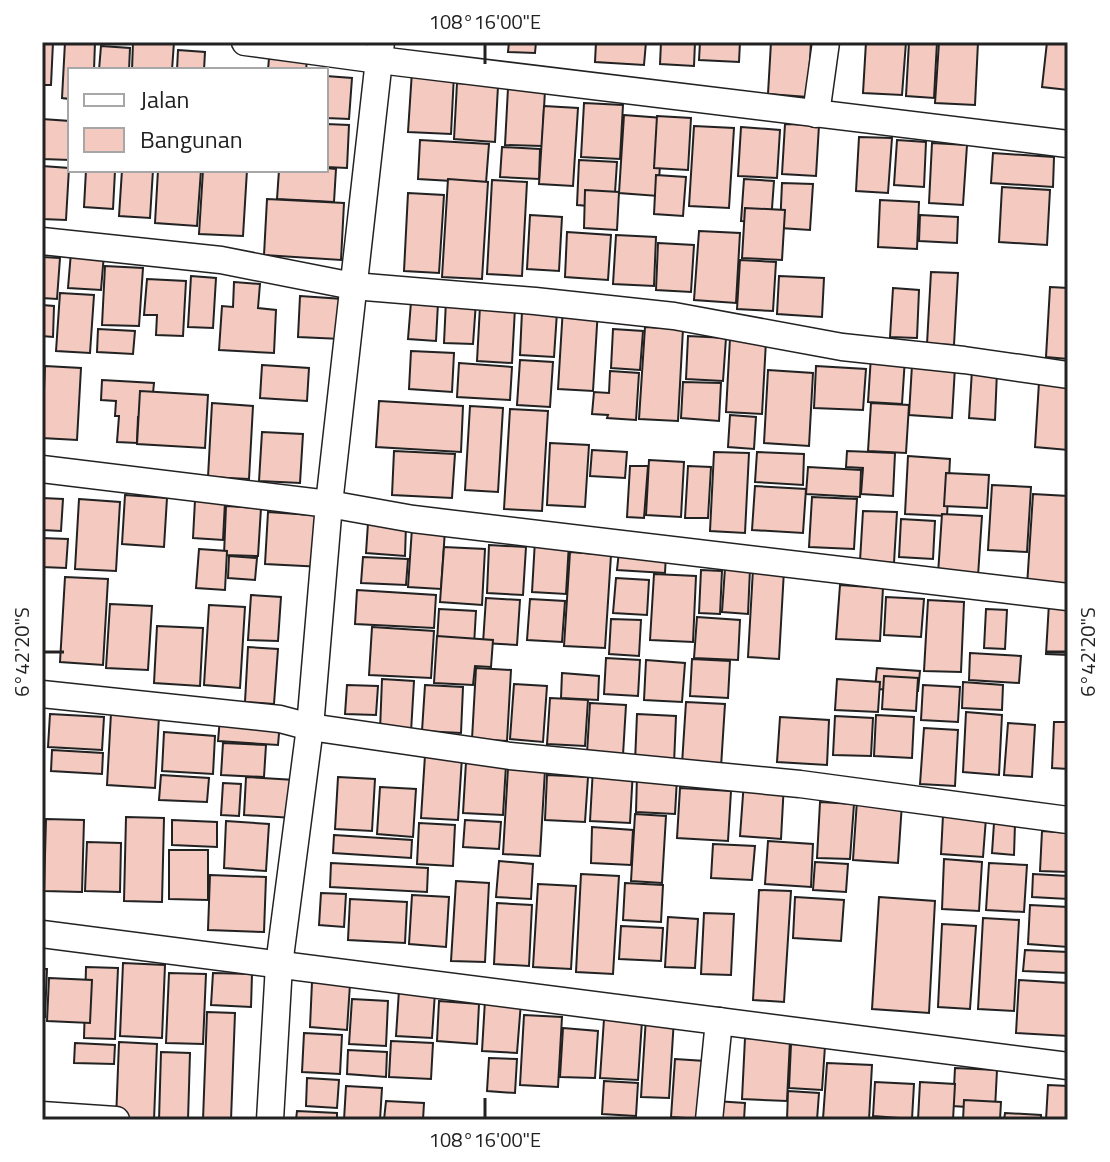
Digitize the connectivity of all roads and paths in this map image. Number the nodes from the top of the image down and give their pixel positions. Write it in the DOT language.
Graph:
graph roads {
  1 [pos="245,42"];
  2 [pos="826,42"];
  3 [pos="380,51"];
  4 [pos="816,114"];
  5 [pos="1068,144"];
  6 [pos="42,241"];
  7 [pos="353,286"];
  8 [pos="1068,375"];
  9 [pos="42,469"];
  10 [pos="329,504"];
  11 [pos="1068,597"];
  12 [pos="42,694"];
  13 [pos="310,727"];
  14 [pos="1068,820"];
  15 [pos="42,934"];
  16 [pos="279,965"];
  17 [pos="719,1021"];
  18 [pos="1068,1066"];
  19 [pos="42,1115"];
  20 [pos="116,1120"];
  21 [pos="270,1120"];
  22 [pos="709,1120"];
  1 -- 3 [label="street"];
  2 -- 4 [label="street"];
  3 -- 4 [label="street"];
  3 -- 7 [label="street"];
  4 -- 5 [label="street"];
  6 -- 7 [label="street"];
  7 -- 8 [label="street"];
  7 -- 10 [label="street"];
  9 -- 10 [label="street"];
  10 -- 11 [label="street"];
  10 -- 13 [label="street"];
  12 -- 13 [label="street"];
  13 -- 14 [label="street"];
  13 -- 16 [label="street"];
  15 -- 16 [label="street"];
  16 -- 17 [label="street"];
  16 -- 21 [label="street"];
  17 -- 18 [label="street"];
  17 -- 22 [label="street"];
  19 -- 20 [label="street"];
}
